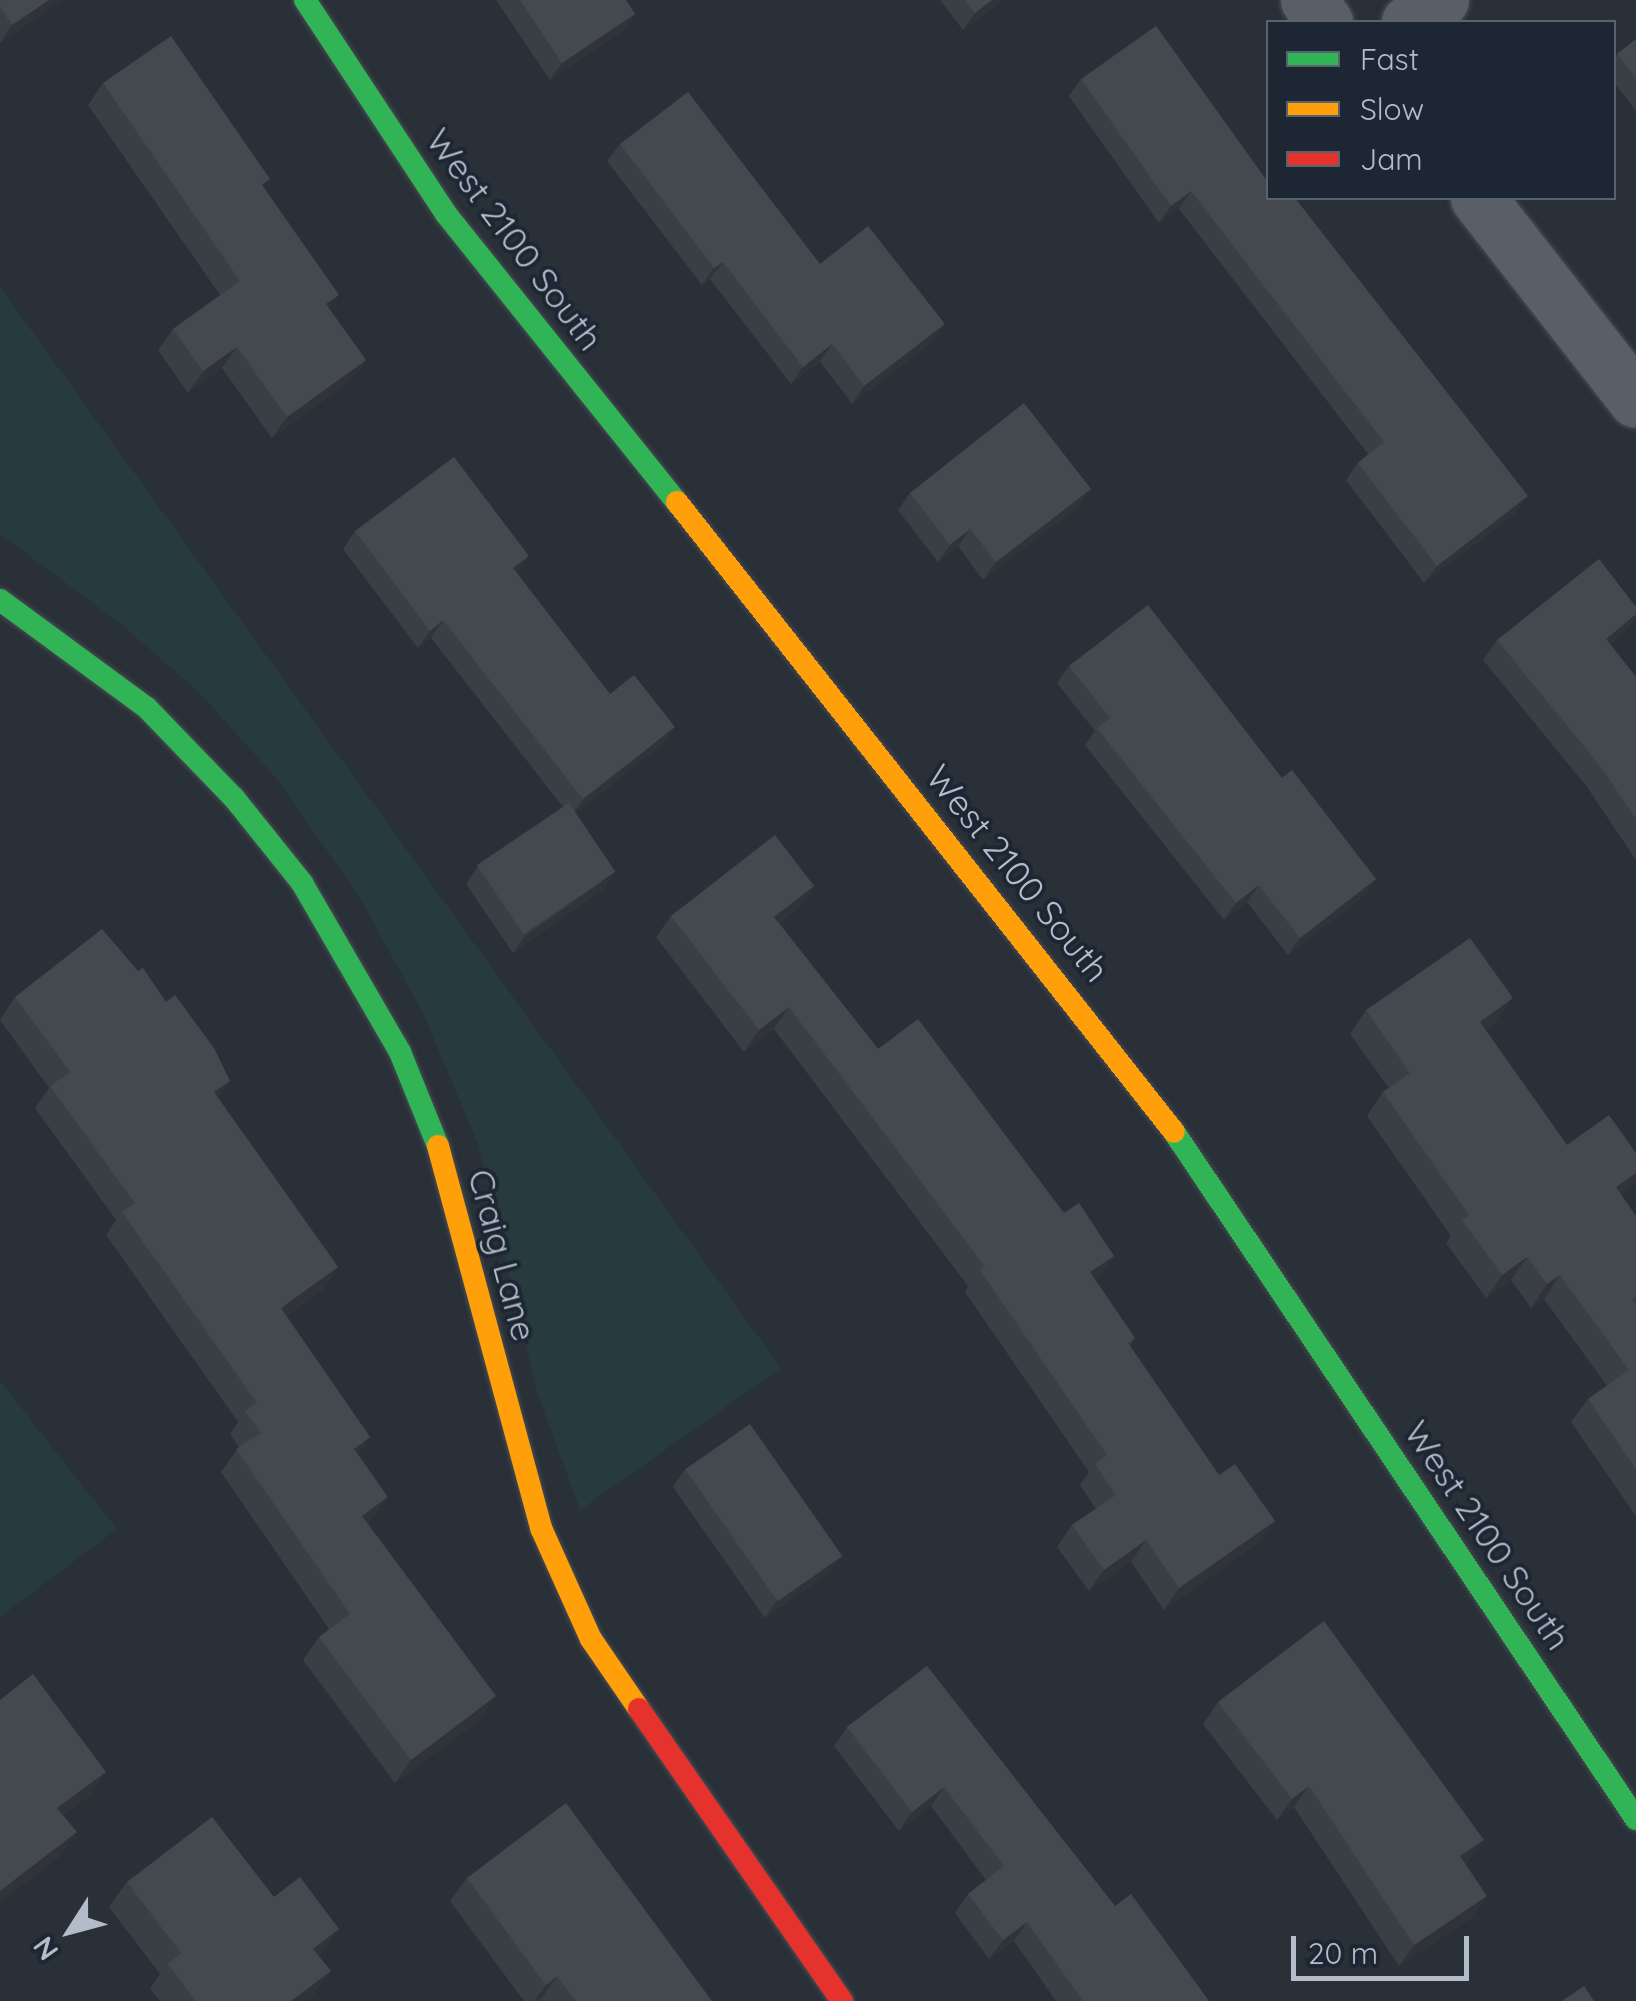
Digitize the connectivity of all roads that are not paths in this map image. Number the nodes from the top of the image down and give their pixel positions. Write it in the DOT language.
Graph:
graph roads {
  1 [pos="305,0"];
  2 [pos="1308,0"];
  3 [pos="1441,0"];
  4 [pos="1323,20"];
  5 [pos="1412,20"];
  6 [pos="1480,200"];
  7 [pos="1636,400"];
  8 [pos="0,600"];
  9 [pos="1636,1818"];
  10 [pos="842,2001"];
  1 -- 9 [label="street, West 2100 South"];
  2 -- 4 [label="street"];
  3 -- 5 [label="street"];
  6 -- 7 [label="street"];
  8 -- 10 [label="street, Craig Lane"];
}
